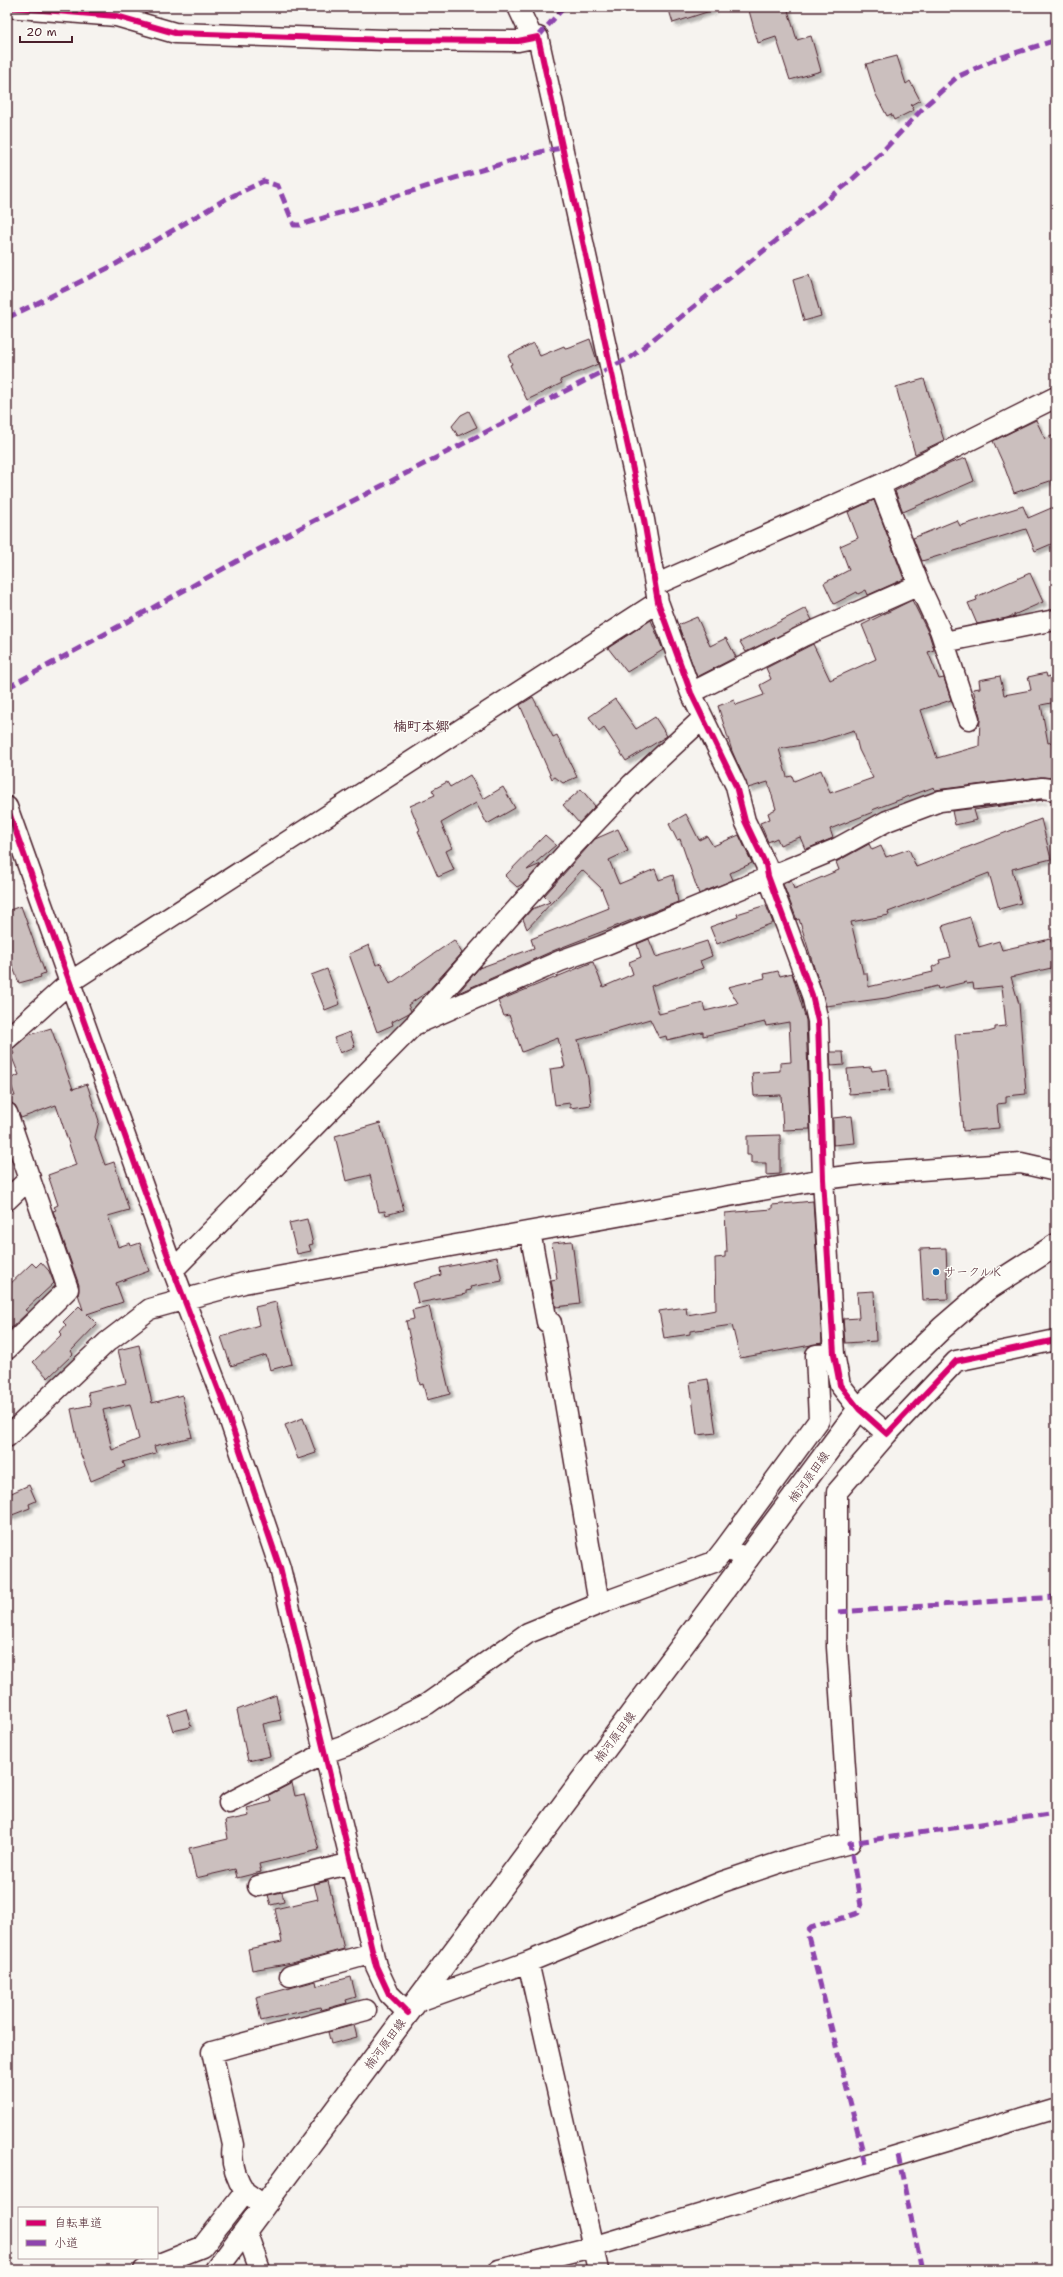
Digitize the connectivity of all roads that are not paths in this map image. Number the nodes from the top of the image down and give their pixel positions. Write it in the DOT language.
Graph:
graph roads {
  1 [pos="7,7"];
  2 [pos="518,7"];
  3 [pos="532,37"];
  4 [pos="1056,397"];
  5 [pos="880,485"];
  6 [pos="919,585"];
  7 [pos="656,593"];
  8 [pos="1055,620"];
  9 [pos="944,642"];
  10 [pos="691,693"];
  11 [pos="702,719"];
  12 [pos="969,719"];
  13 [pos="1056,790"];
  14 [pos="7,807"];
  15 [pos="768,876"];
  16 [pos="70,982"];
  17 [pos="414,1025"];
  18 [pos="7,1039"];
  19 [pos="7,1113"];
  20 [pos="1056,1171"];
  21 [pos="30,1178"];
  22 [pos="824,1179"];
  23 [pos="7,1200"];
  24 [pos="530,1232"];
  25 [pos="1056,1245"];
  26 [pos="173,1270"];
  27 [pos="184,1299"];
  28 [pos="1056,1340"];
  29 [pos="7,1349"];
  30 [pos="834,1354"];
  31 [pos="859,1409"];
  32 [pos="887,1434"];
  33 [pos="7,1437"];
  34 [pos="725,1548"];
  35 [pos="748,1559"];
  36 [pos="599,1604"];
  37 [pos="325,1753"];
  38 [pos="229,1803"];
  39 [pos="352,1863"];
  40 [pos="258,1886"];
  41 [pos="373,1953"];
  42 [pos="528,1962"];
  43 [pos="290,1976"];
  44 [pos="412,2007"];
  45 [pos="366,2010"];
  46 [pos="1056,2108"];
  47 [pos="245,2192"];
  48 [pos="265,2206"];
  49 [pos="246,2231"];
  50 [pos="592,2247"];
  51 [pos="144,2270"];
  52 [pos="216,2270"];
  53 [pos="260,2270"];
  54 [pos="499,2270"];
  55 [pos="598,2270"];
  1 -- 3 [label="street"];
  2 -- 3 [label="street"];
  3 -- 7 [label="street"];
  4 -- 5 [label="street"];
  5 -- 6 [label="street"];
  5 -- 7 [label="street"];
  6 -- 9 [label="street"];
  6 -- 10 [label="street"];
  7 -- 10 [label="street"];
  7 -- 16 [label="street"];
  8 -- 9 [label="street"];
  9 -- 12 [label="street"];
  10 -- 11 [label="street"];
  11 -- 15 [label="street"];
  11 -- 17 [label="street"];
  13 -- 15 [label="street"];
  14 -- 16 [label="street"];
  15 -- 17 [label="street"];
  15 -- 22 [label="street"];
  16 -- 18 [label="street"];
  16 -- 26 [label="street"];
  17 -- 26 [label="street"];
  19 -- 21 [label="street"];
  20 -- 22 [label="street"];
  21 -- 23 [label="street"];
  21 -- 29 [label="street"];
  22 -- 24 [label="street"];
  22 -- 30 [label="street"];
  24 -- 27 [label="street"];
  24 -- 36 [label="street"];
  25 -- 31 [label="main road, 楠河原田線"];
  26 -- 27 [label="street"];
  27 -- 33 [label="street"];
  27 -- 37 [label="street"];
  28 -- 32 [label="street"];
  30 -- 31 [label="street"];
  30 -- 34 [label="street"];
  31 -- 32 [label="street"];
  31 -- 35 [label="main road, 楠河原田線"];
  32 -- 42 [label="street"];
  34 -- 35 [label="street"];
  34 -- 36 [label="street"];
  35 -- 44 [label="main road, 楠河原田線"];
  36 -- 37 [label="street"];
  37 -- 38 [label="street"];
  37 -- 39 [label="street"];
  39 -- 40 [label="street"];
  39 -- 41 [label="street"];
  41 -- 43 [label="street"];
  41 -- 44 [label="street"];
  42 -- 44 [label="street"];
  42 -- 50 [label="street"];
  44 -- 48 [label="main road, 楠河原田線"];
  45 -- 47 [label="street"];
  46 -- 50 [label="street"];
  47 -- 48 [label="street"];
  47 -- 51 [label="street"];
  48 -- 49 [label="main road, 楠河原田線"];
  49 -- 52 [label="main road, 楠河原田線"];
  49 -- 53 [label="street"];
  50 -- 54 [label="street"];
  50 -- 55 [label="street"];
}
